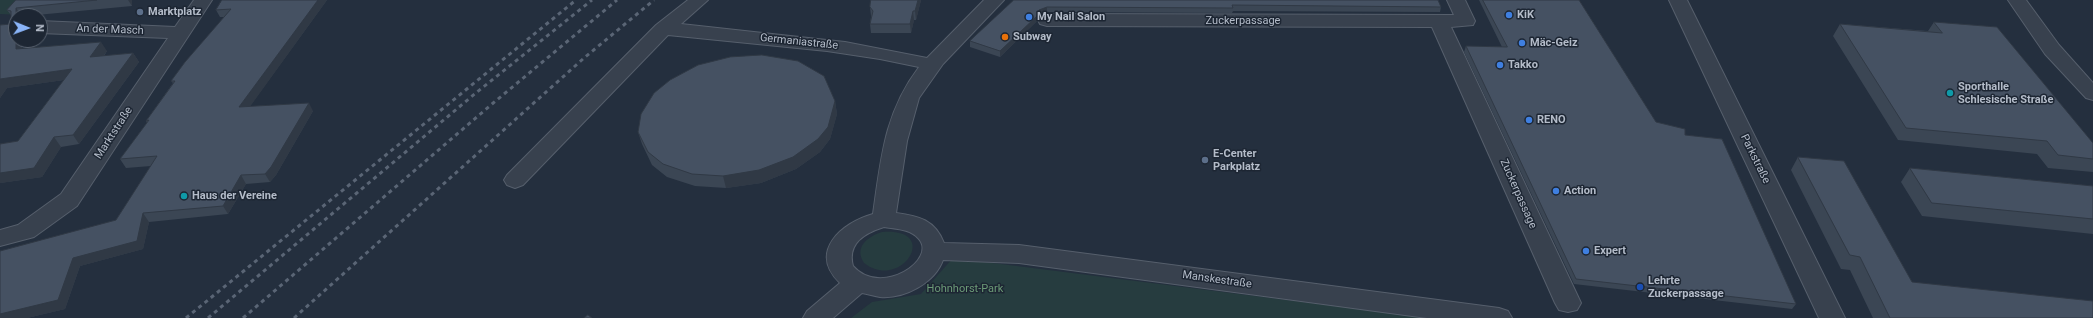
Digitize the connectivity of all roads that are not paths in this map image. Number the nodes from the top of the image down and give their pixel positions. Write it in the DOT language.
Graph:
graph roads {
  1 [pos="203,0"];
  2 [pos="699,0"];
  3 [pos="995,0"];
  4 [pos="1456,0"];
  5 [pos="1678,0"];
  6 [pos="2017,0"];
  7 [pos="1047,20"];
  8 [pos="1439,21"];
  9 [pos="48,27"];
  10 [pos="663,30"];
  11 [pos="180,33"];
  12 [pos="933,65"];
  13 [pos="2093,94"];
  14 [pos="515,180"];
  15 [pos="884,219"];
  16 [pos="0,238"];
  17 [pos="934,251"];
  18 [pos="858,282"];
  19 [pos="1568,303"];
  20 [pos="816,318"];
  21 [pos="1499,318"];
  22 [pos="1832,318"];
  1 -- 11 [label="street, Marktstraße"];
  2 -- 10 [label="street"];
  3 -- 12 [label="street"];
  4 -- 8 [label="street, Zuckerpassage"];
  5 -- 22 [label="street, Parkstraße"];
  6 -- 13 [label="street"];
  7 -- 8 [label="street, Zuckerpassage"];
  8 -- 19 [label="street, Zuckerpassage"];
  9 -- 11 [label="street, An der Masch"];
  10 -- 12 [label="street, Germaniastraße"];
  10 -- 14 [label="street"];
  11 -- 16 [label="street, Marktstraße"];
  12 -- 15 [label="street"];
  15 -- 17 [label="street"];
  15 -- 18 [label="street"];
  17 -- 18 [label="street"];
  17 -- 21 [label="street, Manskestraße"];
  18 -- 20 [label="street"];
}
